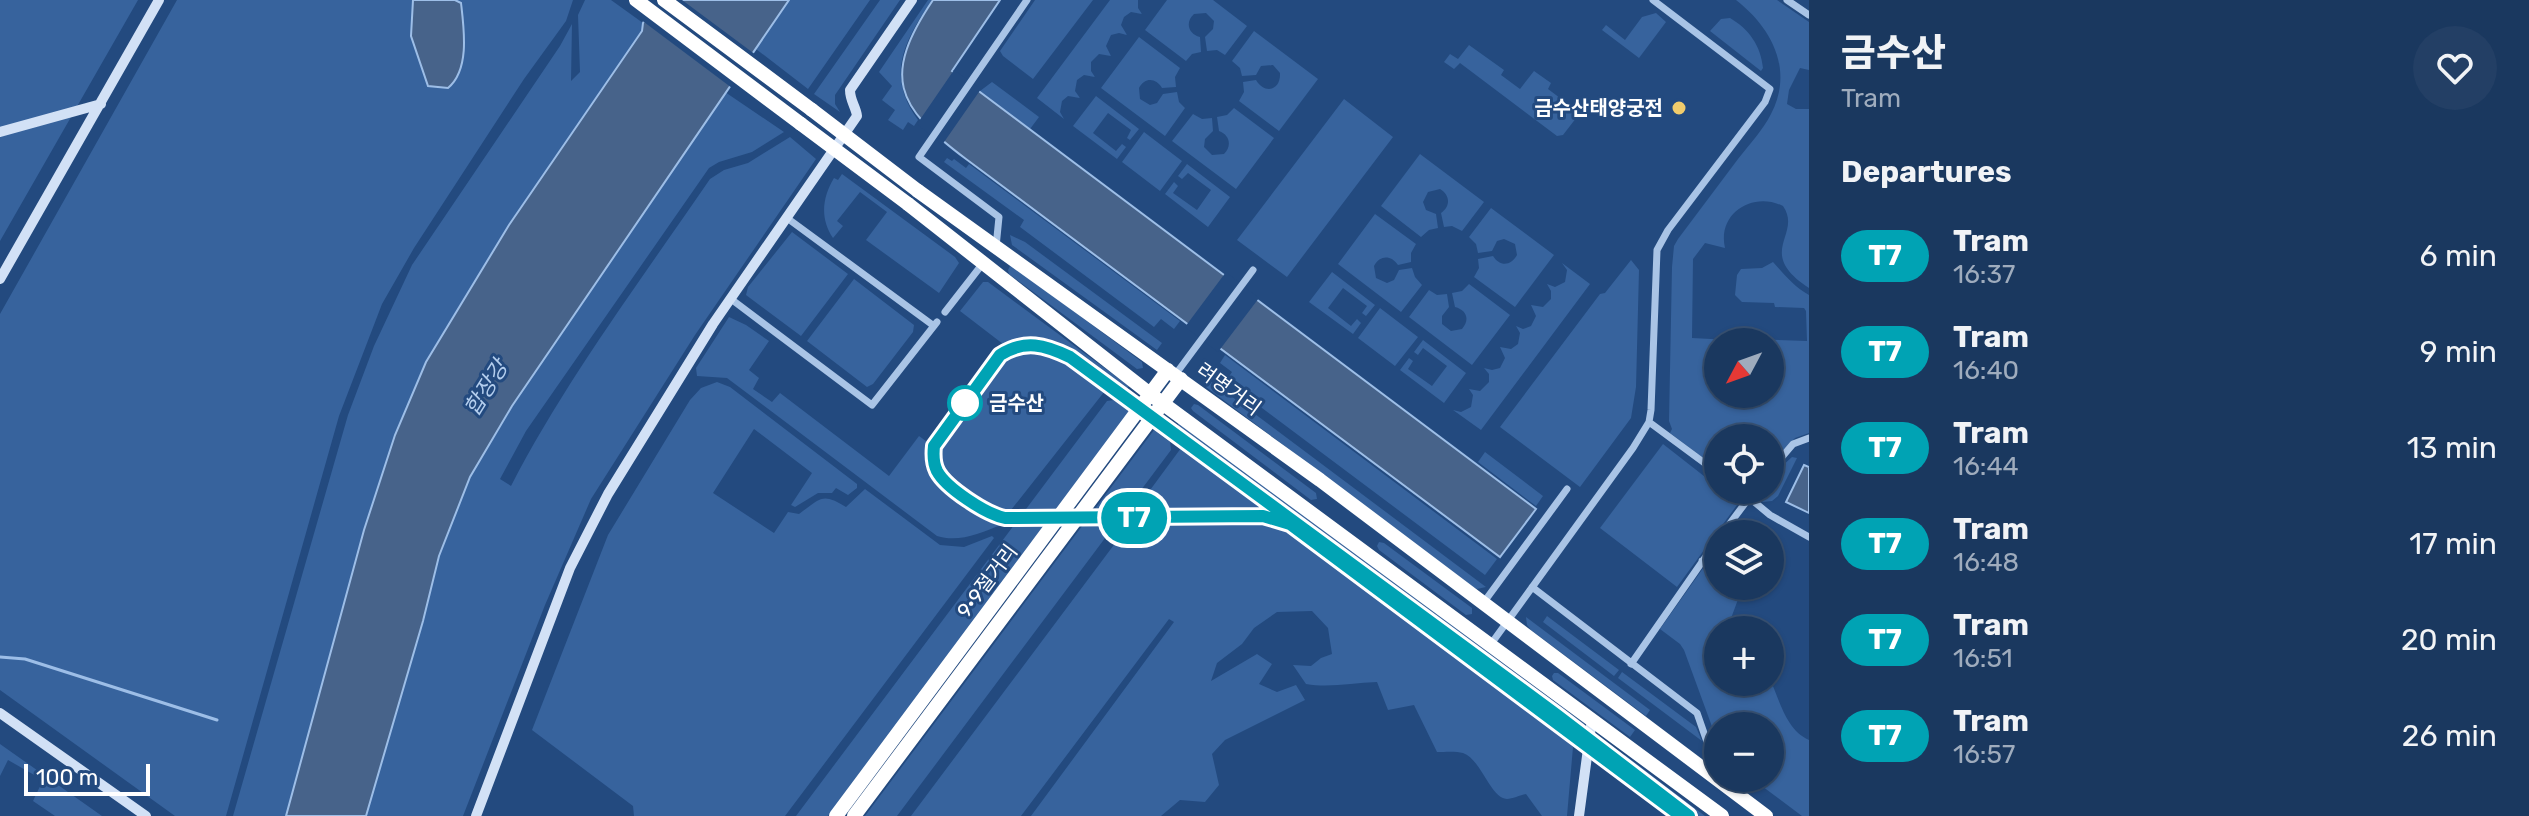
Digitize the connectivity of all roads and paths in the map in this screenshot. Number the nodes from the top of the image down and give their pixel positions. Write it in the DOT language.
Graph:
graph roads {
  1 [pos="159,0"];
  2 [pos="636,0"];
  3 [pos="664,0"];
  4 [pos="912,0"];
  5 [pos="1027,0"];
  6 [pos="1653,0"];
  7 [pos="1787,0"];
  8 [pos="1809,15"];
  9 [pos="101,104"];
  10 [pos="0,132"];
  11 [pos="787,218"];
  12 [pos="996,247"];
  13 [pos="984,262"];
  14 [pos="1253,270"];
  15 [pos="0,279"];
  16 [pos="731,299"];
  17 [pos="945,312"];
  18 [pos="1175,375"];
  19 [pos="1156,398"];
  20 [pos="1649,422"];
  21 [pos="1809,438"];
  22 [pos="1784,455"];
  23 [pos="1704,463"];
  24 [pos="1567,489"];
  25 [pos="1756,504"];
  26 [pos="1809,537"];
  27 [pos="1704,558"];
  28 [pos="1702,561"];
  29 [pos="1532,587"];
  30 [pos="1483,604"];
  31 [pos="1506,622"];
  32 [pos="1491,644"];
  33 [pos="1631,664"];
  34 [pos="0,713"];
  35 [pos="1592,719"];
  36 [pos="1704,733"];
  37 [pos="1704,770"];
  38 [pos="1734,792"];
  39 [pos="146,816"];
  40 [pos="476,816"];
  41 [pos="836,816"];
  42 [pos="854,816"];
  43 [pos="1579,816"];
  44 [pos="1722,816"];
  45 [pos="1766,816"];
  1 -- 9 [label="street"];
  2 -- 13 [label="highway, bridge"];
  3 -- 12 [label="highway, 려명거리, bridge"];
  4 -- 11 [label="street"];
  5 -- 12 [label="street"];
  6 -- 20 [label="street"];
  7 -- 8 [label="street"];
  9 -- 10 [label="street"];
  9 -- 15 [label="street"];
  11 -- 16 [label="street"];
  11 -- 16 [label="street"];
  12 -- 18 [label="highway, 려명거리"];
  13 -- 17 [label="street"];
  13 -- 19 [label="highway"];
  14 -- 18 [label="street"];
  16 -- 40 [label="street"];
  18 -- 19 [label="highway, 9·9절거리"];
  18 -- 30 [label="highway, 려명거리"];
  19 -- 32 [label="highway"];
  19 -- 41 [label="highway, 9·9절거리"];
  19 -- 42 [label="highway, 9·9절거리"];
  20 -- 23 [label="street"];
  20 -- 29 [label="street"];
  21 -- 22 [label="street"];
  24 -- 30 [label="street"];
  25 -- 26 [label="street"];
  27 -- 28 [label="street"];
  28 -- 33 [label="street"];
  29 -- 31 [label="street"];
  29 -- 33 [label="street"];
  30 -- 31 [label="highway, 려명거리"];
  31 -- 32 [label="street"];
  31 -- 37 [label="highway, 려명거리"];
  32 -- 35 [label="highway"];
  33 -- 36 [label="street"];
  34 -- 39 [label="street"];
  35 -- 43 [label="street"];
  35 -- 44 [label="highway"];
  38 -- 45 [label="highway, 려명거리"];
}
